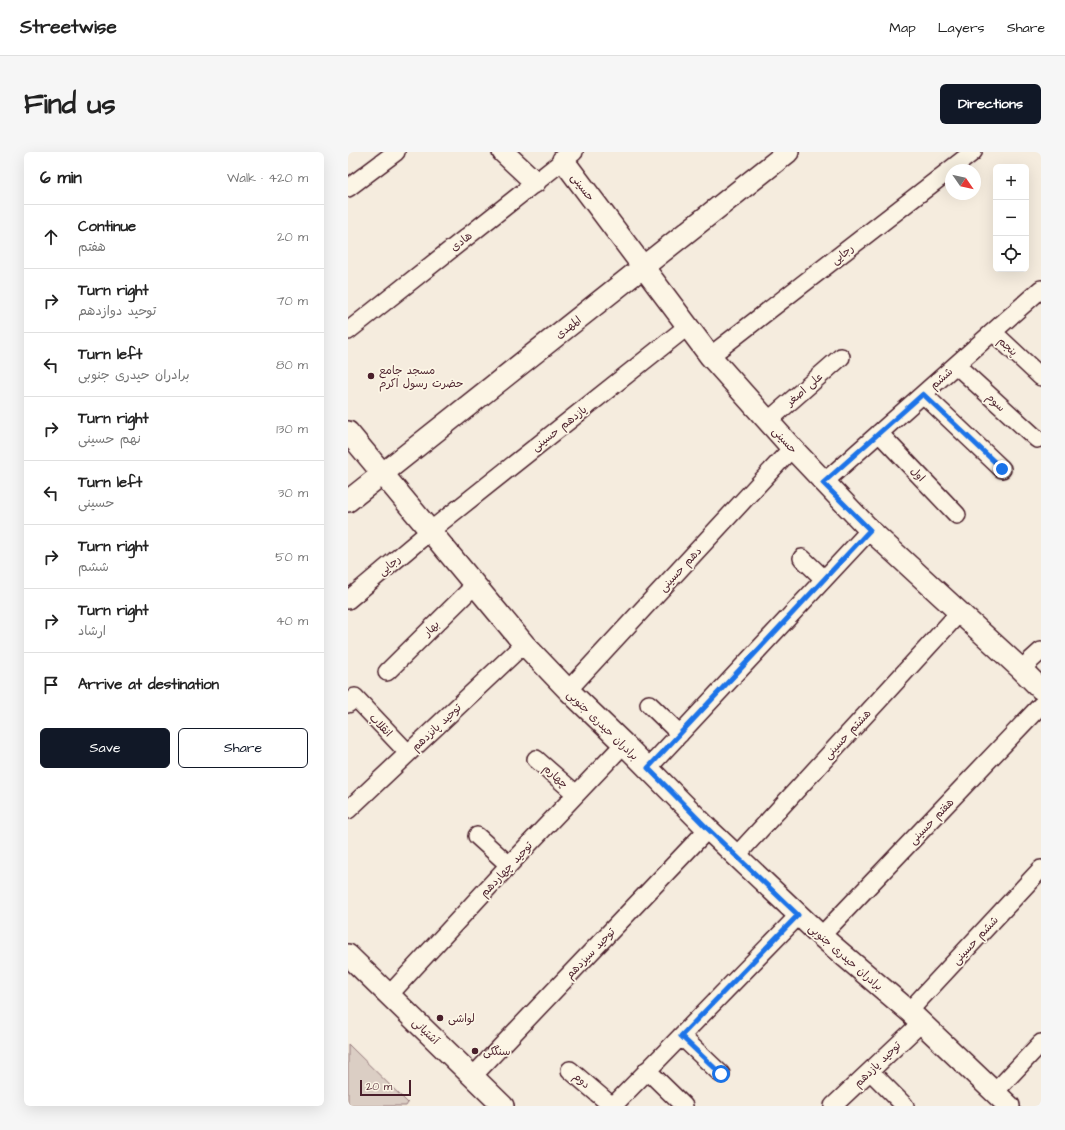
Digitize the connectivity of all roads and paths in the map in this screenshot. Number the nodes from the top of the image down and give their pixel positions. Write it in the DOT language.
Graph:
graph roads {
  1 [pos="396,152"];
  2 [pos="503,152"];
  3 [pos="788,152"];
  4 [pos="973,152"];
  5 [pos="568,156"];
  6 [pos="535,182"];
  7 [pos="348,188"];
  8 [pos="642,268"];
  9 [pos="1038,297"];
  10 [pos="688,326"];
  11 [pos="348,331"];
  12 [pos="993,332"];
  13 [pos="710,356"];
  14 [pos="841,357"];
  15 [pos="956,365"];
  16 [pos="1041,377"];
  17 [pos="923,394"];
  18 [pos="768,421"];
  19 [pos="348,432"];
  20 [pos="879,433"];
  21 [pos="1037,439"];
  22 [pos="792,448"];
  23 [pos="1002,469"];
  24 [pos="382,474"];
  25 [pos="823,483"];
  26 [pos="348,502"];
  27 [pos="957,515"];
  28 [pos="870,530"];
  29 [pos="430,531"];
  30 [pos="802,558"];
  31 [pos="823,578"];
  32 [pos="475,585"];
  33 [pos="348,600"];
  34 [pos="959,613"];
  35 [pos="524,644"];
  36 [pos="1041,651"];
  37 [pos="1021,669"];
  38 [pos="387,672"];
  39 [pos="1041,689"];
  40 [pos="568,690"];
  41 [pos="351,700"];
  42 [pos="649,704"];
  43 [pos="1041,705"];
  44 [pos="680,734"];
  45 [pos="624,744"];
  46 [pos="408,753"];
  47 [pos="536,759"];
  48 [pos="648,768"];
  49 [pos="576,794"];
  50 [pos="348,810"];
  51 [pos="708,829"];
  52 [pos="477,836"];
  53 [pos="736,856"];
  54 [pos="509,865"];
  55 [pos="1041,869"];
  56 [pos="798,915"];
  57 [pos="821,936"];
  58 [pos="348,955"];
  59 [pos="389,995"];
  60 [pos="915,1017"];
  61 [pos="681,1036"];
  62 [pos="1041,1043"];
  63 [pos="570,1070"];
  64 [pos="647,1070"];
  65 [pos="870,1071"];
  66 [pos="721,1074"];
  67 [pos="473,1076"];
  68 [pos="1001,1100"];
  69 [pos="504,1106"];
  70 [pos="612,1106"];
  71 [pos="684,1106"];
  72 [pos="833,1106"];
  73 [pos="905,1106"];
  1 -- 7 [label="street"];
  2 -- 6 [label="street"];
  3 -- 8 [label="street, المهدی"];
  4 -- 13 [label="street, رجایی"];
  5 -- 6 [label="street, هادی"];
  5 -- 8 [label="street, حسینی"];
  6 -- 11 [label="street, هادی"];
  8 -- 10 [label="street, حسینی"];
  8 -- 24 [label="street, المهدی"];
  9 -- 12 [label="street, ششم"];
  10 -- 13 [label="street, حسینی"];
  10 -- 29 [label="street, یازدهم حسینی"];
  12 -- 15 [label="street, ششم"];
  12 -- 16 [label="street, پنجم"];
  13 -- 18 [label="street, حسینی"];
  14 -- 18 [label="street, علی اصغر"];
  15 -- 17 [label="street, ششم"];
  15 -- 21 [label="street, سوم"];
  17 -- 20 [label="street, ششم"];
  17 -- 23 [label="street"];
  18 -- 22 [label="street, حسینی"];
  19 -- 24 [label="street, برادران حیدری جنوبی"];
  20 -- 25 [label="street, ششم"];
  20 -- 27 [label="street, اول"];
  22 -- 25 [label="street, حسینی"];
  22 -- 40 [label="street, دهم حسینی"];
  24 -- 26 [label="street, المهدی"];
  24 -- 29 [label="street, برادران حیدری جنوبی"];
  25 -- 28 [label="street, حسینی"];
  28 -- 31 [label="street"];
  28 -- 34 [label="street, حسینی"];
  29 -- 32 [label="street, برادران حیدری جنوبی"];
  29 -- 33 [label="street, رجایی"];
  30 -- 31 [label="street"];
  31 -- 44 [label="street"];
  32 -- 35 [label="street, برادران حیدری جنوبی"];
  32 -- 38 [label="street, بهار"];
  34 -- 37 [label="street, حسینی"];
  34 -- 53 [label="street, هشتم حسینی"];
  35 -- 40 [label="street, برادران حیدری جنوبی"];
  35 -- 46 [label="street, توحید پانزدهم"];
  36 -- 37 [label="street"];
  37 -- 39 [label="street, حسینی"];
  40 -- 45 [label="street, برادران حیدری جنوبی"];
  41 -- 46 [label="street, انقلاب"];
  42 -- 44 [label="street"];
  43 -- 57 [label="street, هفتم حسینی"];
  44 -- 48 [label="street"];
  45 -- 48 [label="street, برادران حیدری جنوبی"];
  45 -- 49 [label="street, توحید چهاردهم"];
  46 -- 50 [label="street, توحید پانزدهم"];
  47 -- 49 [label="street, چهارم"];
  48 -- 51 [label="street, برادران حیدری جنوبی"];
  49 -- 54 [label="street, توحید چهاردهم"];
  51 -- 53 [label="street, برادران حیدری جنوبی"];
  51 -- 67 [label="street, توحید سیزدهم"];
  52 -- 54 [label="street"];
  53 -- 56 [label="street, برادران حیدری جنوبی"];
  54 -- 59 [label="street, توحید چهاردهم"];
  55 -- 60 [label="street, ششم حسینی"];
  56 -- 57 [label="street, برادران حیدری جنوبی"];
  56 -- 61 [label="street"];
  57 -- 60 [label="street, برادران حیدری جنوبی"];
  58 -- 59 [label="street, آشتیانی"];
  59 -- 67 [label="street, آشتیانی"];
  60 -- 65 [label="street, توحید یازدهم"];
  60 -- 68 [label="street, برادران حیدری جنوبی"];
  61 -- 64 [label="street"];
  61 -- 66 [label="street"];
  62 -- 68 [label="street"];
  63 -- 70 [label="street, دوم"];
  64 -- 70 [label="street"];
  64 -- 71 [label="street"];
  65 -- 72 [label="street, توحید یازدهم"];
  65 -- 73 [label="street"];
  67 -- 69 [label="street, آشتیانی"];
}
